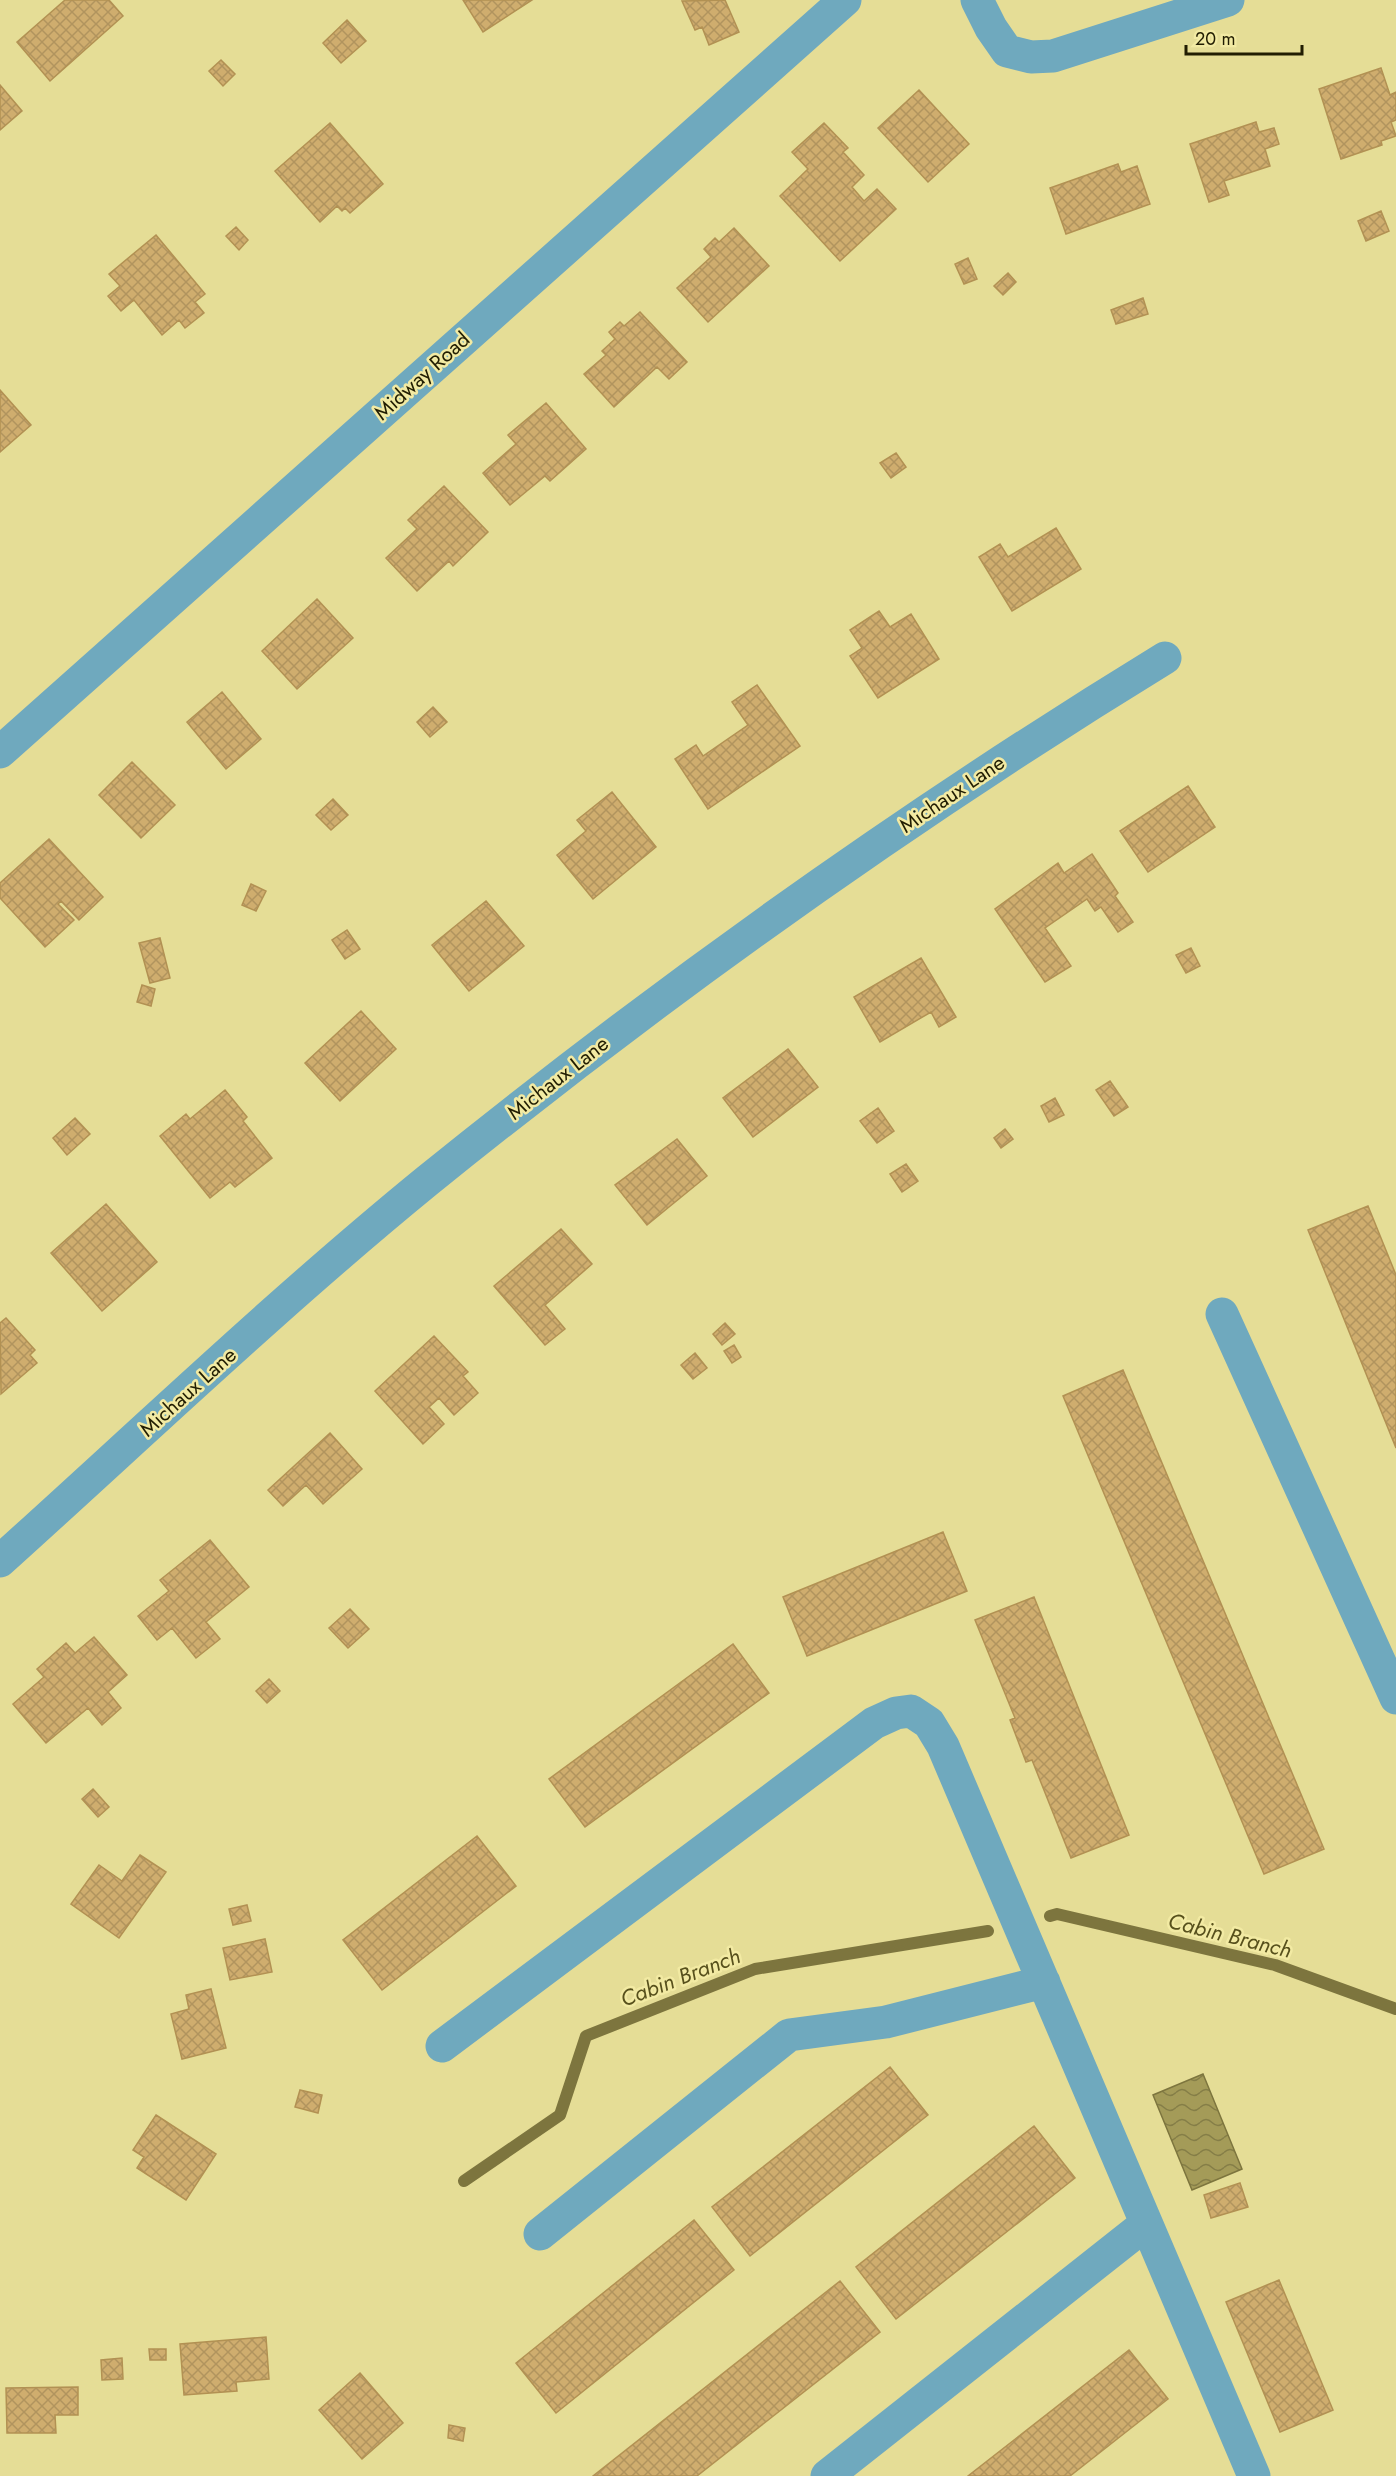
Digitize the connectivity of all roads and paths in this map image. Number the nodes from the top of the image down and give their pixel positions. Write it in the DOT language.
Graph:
graph roads {
  1 [pos="845,0"];
  2 [pos="977,0"];
  3 [pos="1228,0"];
  4 [pos="1165,658"];
  5 [pos="0,752"];
  6 [pos="1222,1314"];
  7 [pos="0,1561"];
  8 [pos="1396,1698"];
  9 [pos="1044,1982"];
  10 [pos="442,2046"];
  11 [pos="1146,2224"];
  12 [pos="540,2234"];
  13 [pos="827,2476"];
  14 [pos="1254,2476"];
  1 -- 5 [label="street, Midway Road"];
  2 -- 3 [label="street"];
  4 -- 7 [label="street, Michaux Lane"];
  6 -- 8 [label="street"];
  9 -- 10 [label="street"];
  9 -- 11 [label="street"];
  9 -- 12 [label="street"];
  11 -- 13 [label="street"];
  11 -- 14 [label="street"];
}
